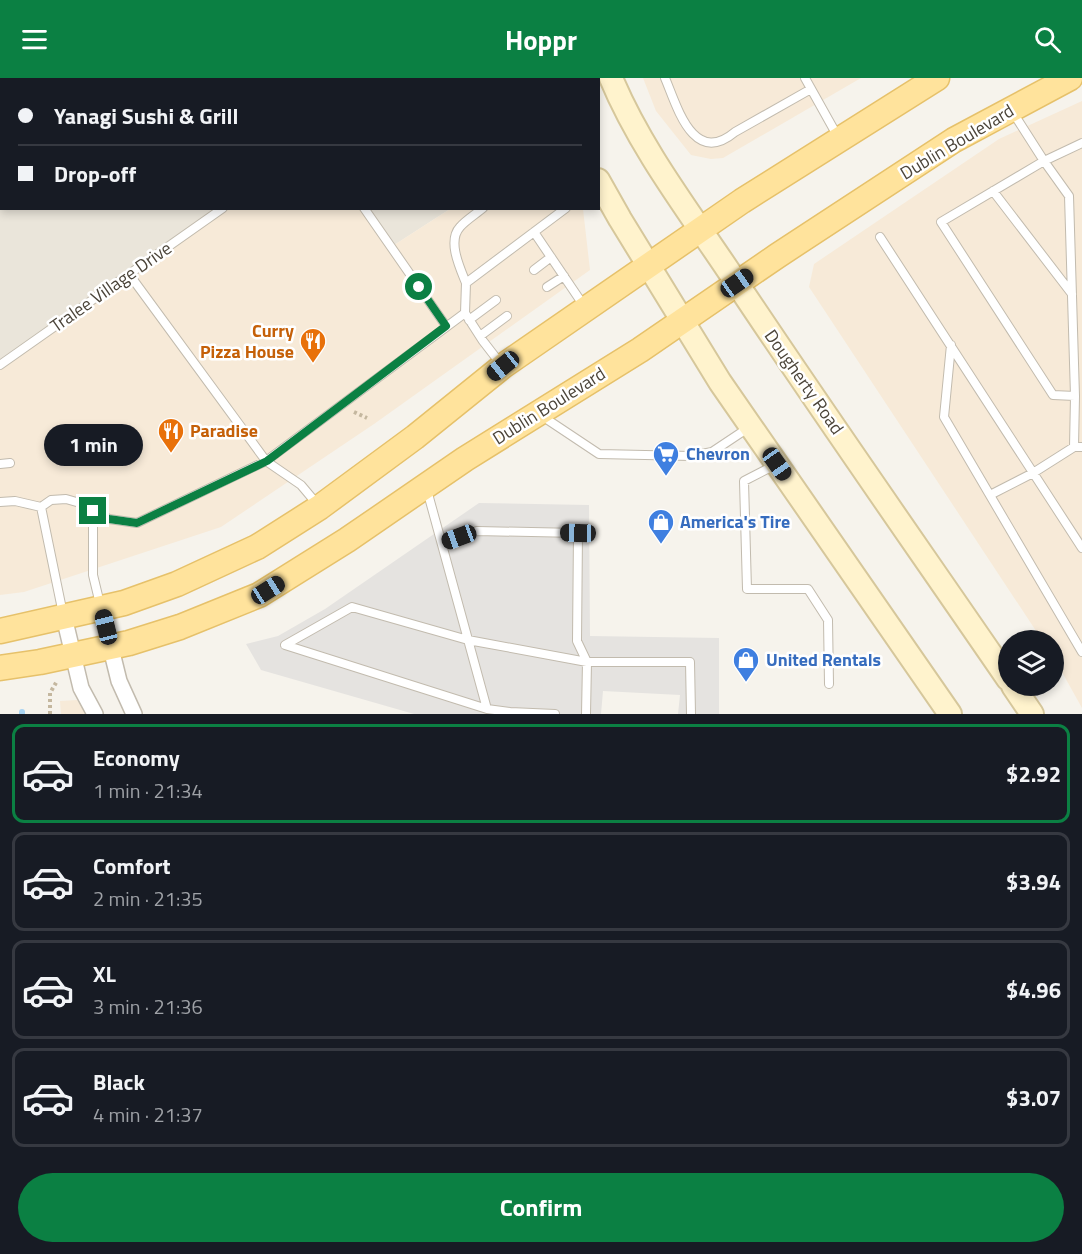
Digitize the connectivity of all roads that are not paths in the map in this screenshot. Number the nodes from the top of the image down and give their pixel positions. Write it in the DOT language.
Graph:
graph roads {
  1 [pos="611,78"];
  2 [pos="665,78"];
  3 [pos="805,78"];
  4 [pos="937,78"];
  5 [pos="1070,78"];
  6 [pos="811,89"];
  7 [pos="1011,109"];
  8 [pos="839,139"];
  9 [pos="1082,143"];
  10 [pos="1044,161"];
  11 [pos="600,184"];
  12 [pos="993,191"];
  13 [pos="220,210"];
  14 [pos="365,210"];
  15 [pos="480,210"];
  16 [pos="565,210"];
  17 [pos="702,230"];
  18 [pos="534,232"];
  19 [pos="880,237"];
  20 [pos="551,257"];
  21 [pos="649,266"];
  22 [pos="534,270"];
  23 [pos="129,274"];
  24 [pos="564,276"];
  25 [pos="466,283"];
  26 [pos="737,283"];
  27 [pos="547,288"];
  28 [pos="1072,294"];
  29 [pos="496,300"];
  30 [pos="586,310"];
  31 [pos="507,316"];
  32 [pos="467,317"];
  33 [pos="682,321"];
  34 [pos="446,326"];
  35 [pos="480,336"];
  36 [pos="951,345"];
  37 [pos="0,365"];
  38 [pos="503,366"];
  39 [pos="1075,396"];
  40 [pos="538,414"];
  41 [pos="751,427"];
  42 [pos="1078,447"];
  43 [pos="267,461"];
  44 [pos="10,463"];
  45 [pos="0,464"];
  46 [pos="777,464"];
  47 [pos="1033,473"];
  48 [pos="426,486"];
  49 [pos="990,495"];
  50 [pos="0,502"];
  51 [pos="41,507"];
  52 [pos="320,507"];
  53 [pos="93,511"];
  54 [pos="442,544"];
  55 [pos="1082,546"];
  56 [pos="101,608"];
  57 [pos="64,617"];
  58 [pos="0,631"];
  59 [pos="468,640"];
  60 [pos="111,646"];
  61 [pos="1082,652"];
  62 [pos="73,655"];
  63 [pos="587,662"];
  64 [pos="998,664"];
  65 [pos="0,668"];
  66 [pos="829,684"];
  67 [pos="1020,696"];
  68 [pos="487,709"];
  69 [pos="510,713"];
  70 [pos="95,714"];
  71 [pos="134,714"];
  72 [pos="555,714"];
  73 [pos="586,714"];
  74 [pos="691,714"];
  75 [pos="950,714"];
  76 [pos="1032,714"];
  1 -- 17 [label="main road, Dougherty Road"];
  2 -- 6 [label="lane"];
  3 -- 6 [label="lane"];
  4 -- 8 [label="main road"];
  5 -- 7 [label="main road, Dublin Boulevard"];
  6 -- 8 [label="lane"];
  7 -- 10 [label="lane"];
  7 -- 26 [label="main road, Dublin Boulevard"];
  8 -- 17 [label="main road"];
  9 -- 10 [label="lane"];
  10 -- 12 [label="lane"];
  10 -- 28 [label="lane"];
  11 -- 21 [label="main road"];
  12 -- 28 [label="lane"];
  12 -- 39 [label="lane"];
  13 -- 23 [label="lane, Tralee Village Drive"];
  14 -- 34 [label="lane"];
  15 -- 25 [label="lane"];
  16 -- 18 [label="lane"];
  17 -- 21 [label="main road"];
  17 -- 26 [label="main road, Dougherty Road"];
  18 -- 20 [label="lane"];
  18 -- 25 [label="lane"];
  19 -- 36 [label="lane"];
  20 -- 22 [label="lane"];
  20 -- 24 [label="lane"];
  21 -- 30 [label="main road"];
  21 -- 33 [label="main road"];
  23 -- 37 [label="lane, Tralee Village Drive"];
  23 -- 43 [label="lane"];
  24 -- 27 [label="lane"];
  24 -- 30 [label="lane"];
  25 -- 32 [label="lane"];
  26 -- 33 [label="main road, Dublin Boulevard"];
  26 -- 64 [label="main road, Dougherty Road"];
  28 -- 39 [label="lane"];
  29 -- 32 [label="lane"];
  30 -- 38 [label="main road"];
  31 -- 35 [label="lane"];
  32 -- 34 [label="lane"];
  32 -- 35 [label="lane"];
  33 -- 40 [label="main road, Dublin Boulevard"];
  33 -- 41 [label="main road"];
  34 -- 43 [label="lane"];
  35 -- 38 [label="lane"];
  36 -- 47 [label="lane"];
  36 -- 49 [label="lane"];
  38 -- 52 [label="main road"];
  39 -- 42 [label="lane"];
  40 -- 41 [label="lane"];
  40 -- 48 [label="main road, Dublin Boulevard"];
  41 -- 46 [label="main road"];
  42 -- 47 [label="lane"];
  43 -- 52 [label="lane"];
  43 -- 53 [label="lane"];
  44 -- 45 [label="lane"];
  46 -- 66 [label="lane"];
  46 -- 75 [label="main road"];
  47 -- 49 [label="lane"];
  47 -- 55 [label="lane"];
  48 -- 54 [label="lane"];
  48 -- 60 [label="main road, Dublin Boulevard"];
  49 -- 61 [label="lane"];
  50 -- 51 [label="lane"];
  51 -- 53 [label="lane"];
  51 -- 57 [label="lane"];
  52 -- 56 [label="main road"];
  53 -- 56 [label="lane"];
  54 -- 59 [label="lane"];
  54 -- 63 [label="lane"];
  56 -- 57 [label="main road"];
  56 -- 60 [label="street"];
  57 -- 58 [label="main road"];
  57 -- 62 [label="street"];
  59 -- 63 [label="lane"];
  59 -- 68 [label="lane"];
  59 -- 68 [label="lane"];
  60 -- 62 [label="main road, Dublin Boulevard"];
  60 -- 71 [label="street"];
  62 -- 65 [label="main road, Dublin Boulevard"];
  62 -- 70 [label="street"];
  63 -- 73 [label="lane"];
  63 -- 74 [label="lane"];
  67 -- 76 [label="main road"];
  68 -- 69 [label="lane"];
  69 -- 72 [label="lane"];
}
